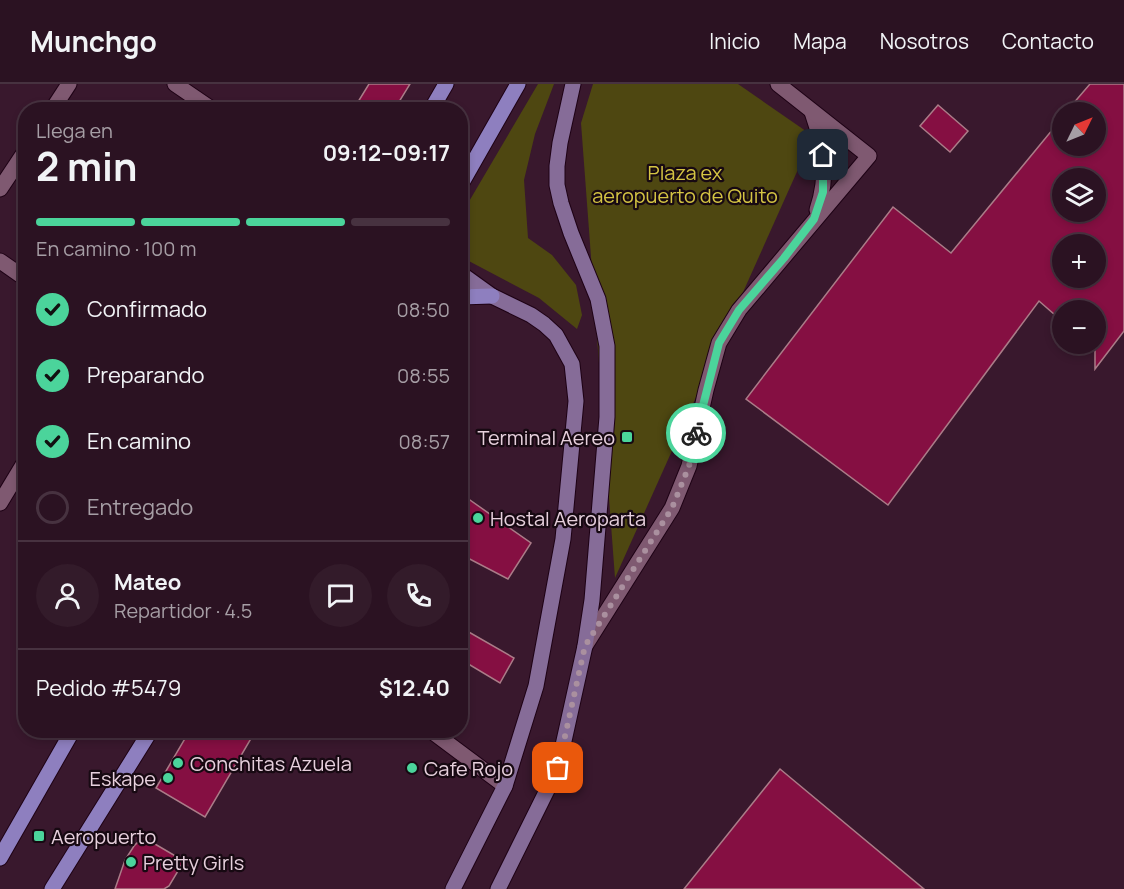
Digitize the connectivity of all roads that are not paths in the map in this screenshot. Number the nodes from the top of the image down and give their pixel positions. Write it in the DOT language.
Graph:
graph roads {
  1 [pos="69,84"];
  2 [pos="175,84"];
  3 [pos="446,84"];
  4 [pos="518,84"];
  5 [pos="573,84"];
  6 [pos="778,84"];
  7 [pos="57,102"];
  8 [pos="201,102"];
  9 [pos="436,102"];
  10 [pos="812,112"];
  11 [pos="18,162"];
  12 [pos="468,172"];
  13 [pos="0,189"];
  14 [pos="814,219"];
  15 [pos="0,261"];
  16 [pos="18,273"];
  17 [pos="468,279"];
  18 [pos="468,297"];
  19 [pos="492,297"];
  20 [pos="18,473"];
  21 [pos="0,503"];
  22 [pos="585,646"];
  23 [pos="68,738"];
  24 [pos="146,738"];
  25 [pos="441,738"];
  26 [pos="505,786"];
  27 [pos="3,847"];
  28 [pos="52,889"];
  29 [pos="453,889"];
  30 [pos="498,889"];
  1 -- 7 [label="street"];
  2 -- 8 [label="street"];
  3 -- 9 [label="main road"];
  4 -- 12 [label="main road"];
  5 -- 22 [label="main road"];
  6 -- 10 [label="street"];
  10 -- 14 [label="street"];
  10 -- 14 [label="street"];
  11 -- 13 [label="street"];
  14 -- 22 [label="street"];
  15 -- 16 [label="street"];
  17 -- 19 [label="main road"];
  18 -- 19 [label="main road"];
  19 -- 26 [label="main road"];
  20 -- 21 [label="street"];
  22 -- 30 [label="main road"];
  23 -- 27 [label="main road"];
  24 -- 28 [label="main road"];
  25 -- 26 [label="street"];
  26 -- 29 [label="main road"];
}
